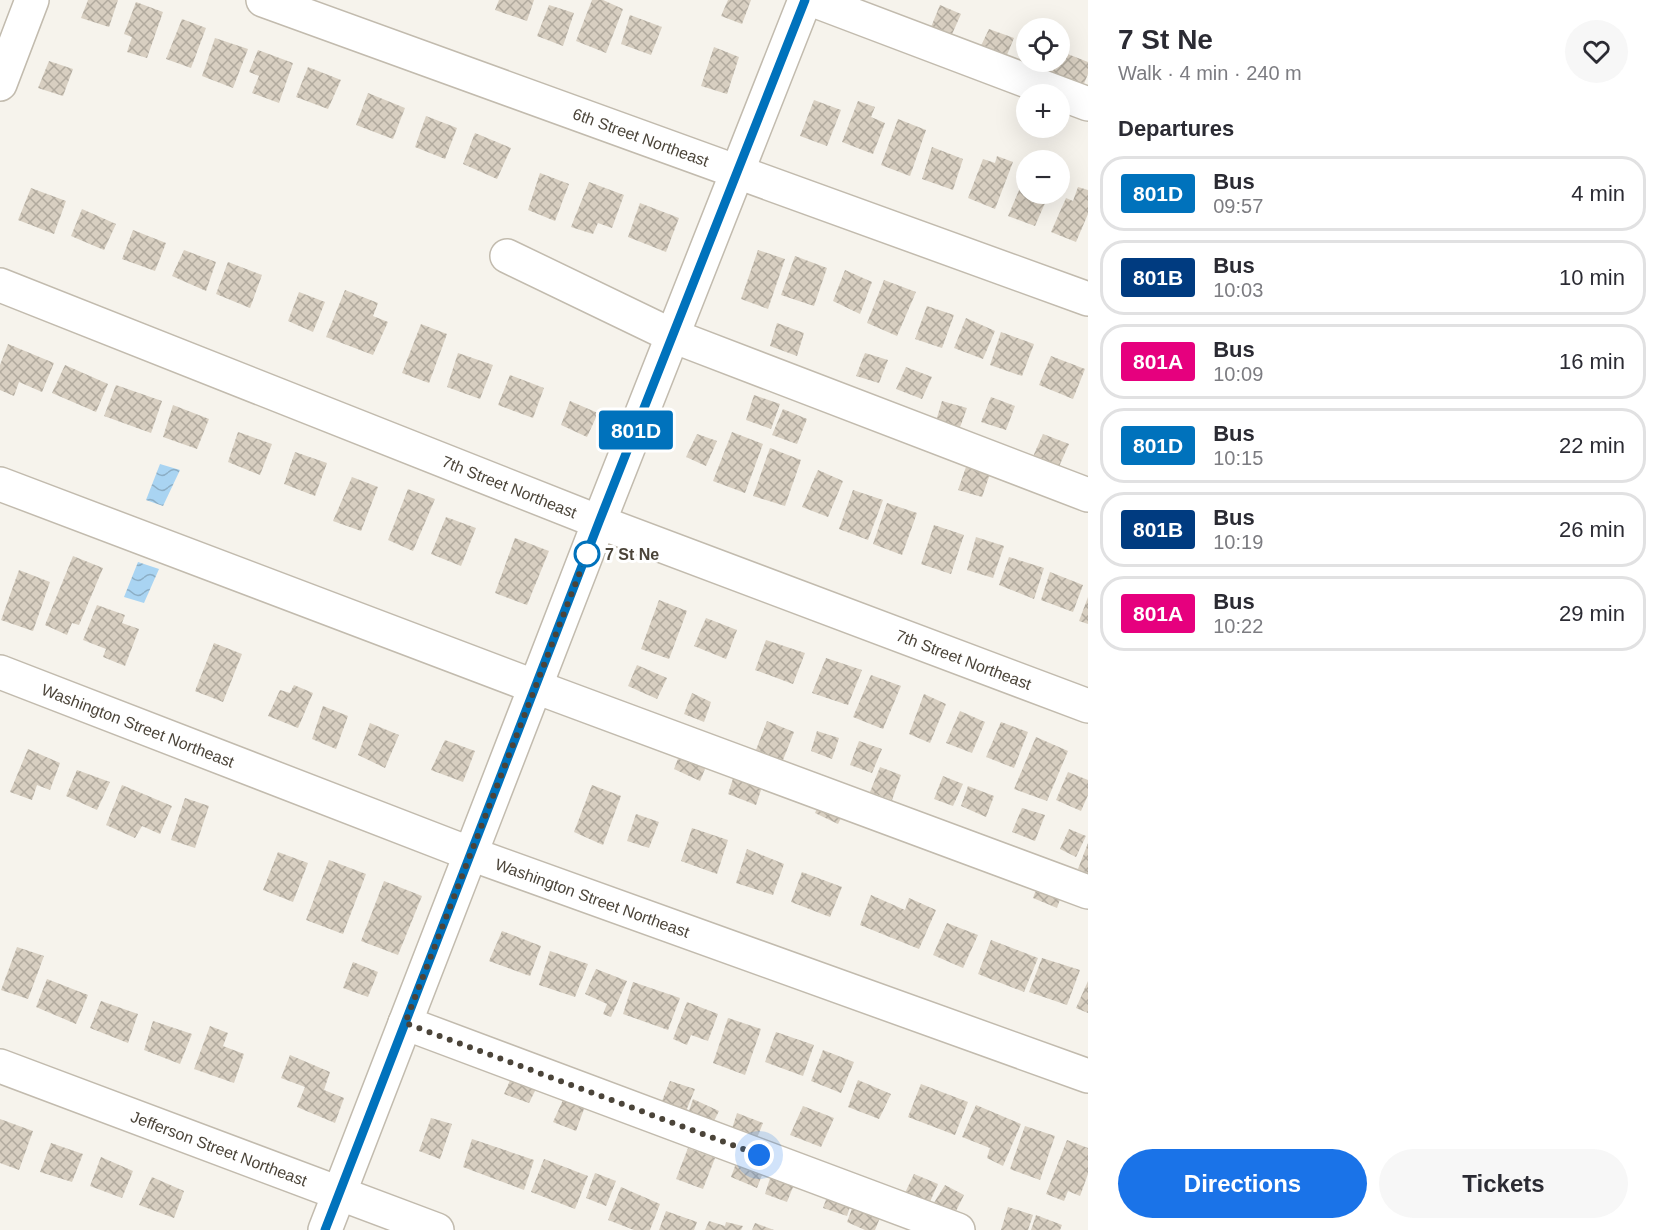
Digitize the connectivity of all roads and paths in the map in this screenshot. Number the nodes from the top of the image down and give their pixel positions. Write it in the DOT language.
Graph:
graph roads {
  1 [pos="32,0"];
  2 [pos="262,0"];
  3 [pos="805,0"];
  4 [pos="813,0"];
  5 [pos="0,84"];
  6 [pos="1088,104"];
  7 [pos="738,172"];
  8 [pos="507,256"];
  9 [pos="0,285"];
  10 [pos="1088,299"];
  11 [pos="673,336"];
  12 [pos="0,484"];
  13 [pos="1088,495"];
  14 [pos="599,522"];
  15 [pos="0,672"];
  16 [pos="536,687"];
  17 [pos="1088,706"];
  18 [pos="471,854"];
  19 [pos="1088,892"];
  20 [pos="405,1023"];
  21 [pos="0,1066"];
  22 [pos="1088,1076"];
  23 [pos="339,1192"];
  24 [pos="325,1230"];
  25 [pos="437,1230"];
  26 [pos="958,1230"];
  1 -- 5 [label="street"];
  2 -- 7 [label="street, 6th Street Northeast"];
  3 -- 7 [label="street"];
  4 -- 6 [label="street"];
  7 -- 10 [label="street, 6th Street Northeast"];
  7 -- 11 [label="street"];
  8 -- 11 [label="street"];
  9 -- 14 [label="street, 7th Street Northeast"];
  11 -- 13 [label="street"];
  11 -- 14 [label="street"];
  12 -- 16 [label="street"];
  14 -- 16 [label="street"];
  14 -- 17 [label="street, 7th Street Northeast"];
  15 -- 18 [label="street, Washington Street Northeast"];
  16 -- 18 [label="street"];
  16 -- 19 [label="street"];
  18 -- 20 [label="street"];
  18 -- 22 [label="street, Washington Street Northeast"];
  20 -- 23 [label="street"];
  20 -- 26 [label="street"];
  21 -- 23 [label="street, Jefferson Street Northeast"];
  23 -- 24 [label="street"];
  23 -- 25 [label="street, Jefferson Street Northeast"];
}
